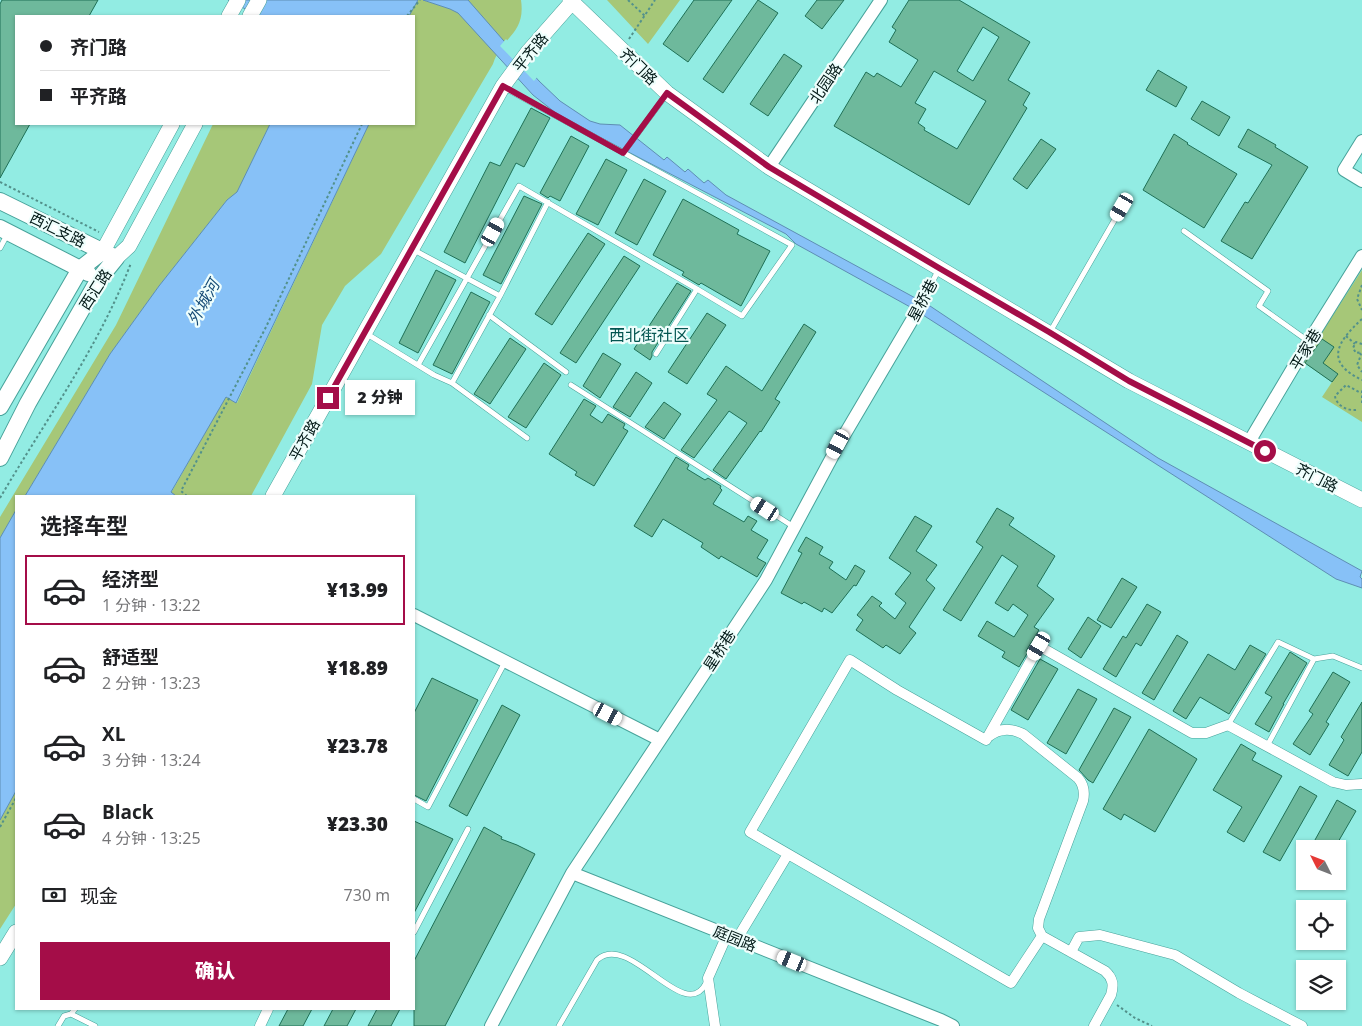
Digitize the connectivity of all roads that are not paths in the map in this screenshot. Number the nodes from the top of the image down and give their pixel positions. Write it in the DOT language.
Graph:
graph roads {
  1 [pos="259,0"];
  2 [pos="881,0"];
  3 [pos="571,1"];
  4 [pos="251,15"];
  5 [pos="503,86"];
  6 [pos="667,93"];
  7 [pos="172,125"];
  8 [pos="194,125"];
  9 [pos="1362,141"];
  10 [pos="624,152"];
  11 [pos="769,167"];
  12 [pos="1362,181"];
  13 [pos="0,201"];
  14 [pos="548,202"];
  15 [pos="1122,207"];
  16 [pos="4,230"];
  17 [pos="1184,231"];
  18 [pos="0,248"];
  19 [pos="412,249"];
  20 [pos="110,254"];
  21 [pos="1362,256"];
  22 [pos="939,268"];
  23 [pos="80,269"];
  24 [pos="467,278"];
  25 [pos="99,279"];
  26 [pos="697,289"];
  27 [pos="500,296"];
  28 [pos="489,315"];
  29 [pos="915,315"];
  30 [pos="1049,332"];
  31 [pos="364,333"];
  32 [pos="1309,341"];
  33 [pos="656,354"];
  34 [pos="418,365"];
  35 [pos="566,372"];
  36 [pos="452,383"];
  37 [pos="571,385"];
  38 [pos="0,407"];
  39 [pos="527,438"];
  40 [pos="1249,442"];
  41 [pos="0,458"];
  42 [pos="273,495"];
  43 [pos="1362,500"];
  44 [pos="794,527"];
  45 [pos="415,616"];
  46 [pos="1314,659"];
  47 [pos="505,661"];
  48 [pos="1362,668"];
  49 [pos="1228,725"];
  50 [pos="660,740"];
  51 [pos="986,740"];
  52 [pos="1267,746"];
  53 [pos="1362,784"];
  54 [pos="415,800"];
  55 [pos="468,829"];
  56 [pos="788,854"];
  57 [pos="572,873"];
  58 [pos="415,930"];
  59 [pos="15,934"];
  60 [pos="1042,936"];
  61 [pos="732,937"];
  62 [pos="1071,952"];
  63 [pos="0,958"];
  64 [pos="708,978"];
  65 [pos="74,1010"];
  66 [pos="268,1010"];
  67 [pos="72,1014"];
  68 [pos="58,1026"];
  69 [pos="95,1026"];
  70 [pos="260,1026"];
  71 [pos="491,1026"];
  72 [pos="559,1026"];
  73 [pos="715,1026"];
  74 [pos="953,1026"];
  75 [pos="1094,1026"];
  76 [pos="1302,1026"];
  1 -- 4 [label="main road"];
  2 -- 11 [label="street, 北园路"];
  3 -- 5 [label="main road, 平齐路"];
  3 -- 6 [label="main road, 齐门路"];
  5 -- 10 [label="lane"];
  5 -- 19 [label="main road, 平齐路"];
  6 -- 10 [label="lane"];
  6 -- 11 [label="main road, 齐门路"];
  7 -- 20 [label="main road, 西汇路"];
  8 -- 20 [label="main road, 西汇路"];
  9 -- 12 [label="street"];
  10 -- 26 [label="lane"];
  11 -- 22 [label="main road, 齐门路"];
  13 -- 20 [label="main road, 西汇支路"];
  14 -- 24 [label="lane"];
  14 -- 26 [label="lane"];
  14 -- 27 [label="lane"];
  15 -- 30 [label="lane"];
  16 -- 18 [label="lane"];
  16 -- 23 [label="main road, 西汇支路"];
  17 -- 32 [label="lane"];
  19 -- 24 [label="lane"];
  19 -- 31 [label="main road, 平齐路"];
  20 -- 23 [label="main road, 西汇路"];
  20 -- 25 [label="main road, 西汇路"];
  21 -- 32 [label="street, 平家巷"];
  22 -- 29 [label="lane, 星桥巷"];
  22 -- 30 [label="main road, 齐门路"];
  23 -- 25 [label="main road, 西汇支路"];
  23 -- 38 [label="main road, 西汇路"];
  24 -- 27 [label="lane"];
  24 -- 34 [label="lane"];
  25 -- 41 [label="main road, 西汇路"];
  26 -- 33 [label="lane"];
  27 -- 28 [label="lane"];
  28 -- 35 [label="lane"];
  28 -- 36 [label="lane"];
  29 -- 44 [label="street, 星桥巷"];
  30 -- 40 [label="main road, 齐门路"];
  31 -- 34 [label="lane"];
  31 -- 42 [label="main road, 平齐路"];
  32 -- 40 [label="street, 平家巷"];
  34 -- 36 [label="lane"];
  36 -- 39 [label="lane"];
  37 -- 44 [label="lane"];
  40 -- 43 [label="main road, 齐门路"];
  44 -- 50 [label="street, 星桥巷"];
  45 -- 47 [label="street"];
  46 -- 48 [label="lane"];
  46 -- 49 [label="lane"];
  46 -- 52 [label="lane"];
  47 -- 50 [label="street"];
  47 -- 54 [label="lane"];
  49 -- 51 [label="street"];
  49 -- 52 [label="street"];
  50 -- 57 [label="street, 星桥巷"];
  51 -- 56 [label="street"];
  51 -- 60 [label="street"];
  52 -- 53 [label="street"];
  55 -- 58 [label="lane"];
  56 -- 60 [label="street"];
  56 -- 61 [label="street"];
  57 -- 61 [label="street, 庭园路"];
  57 -- 71 [label="street, 星桥巷"];
  59 -- 63 [label="main road"];
  60 -- 62 [label="street"];
  61 -- 64 [label="street"];
  61 -- 74 [label="street, 庭园路"];
  62 -- 75 [label="street"];
  62 -- 76 [label="street"];
  64 -- 72 [label="lane"];
  64 -- 73 [label="street"];
  65 -- 67 [label="lane"];
  66 -- 70 [label="street"];
  67 -- 68 [label="lane"];
  67 -- 69 [label="lane"];
}
